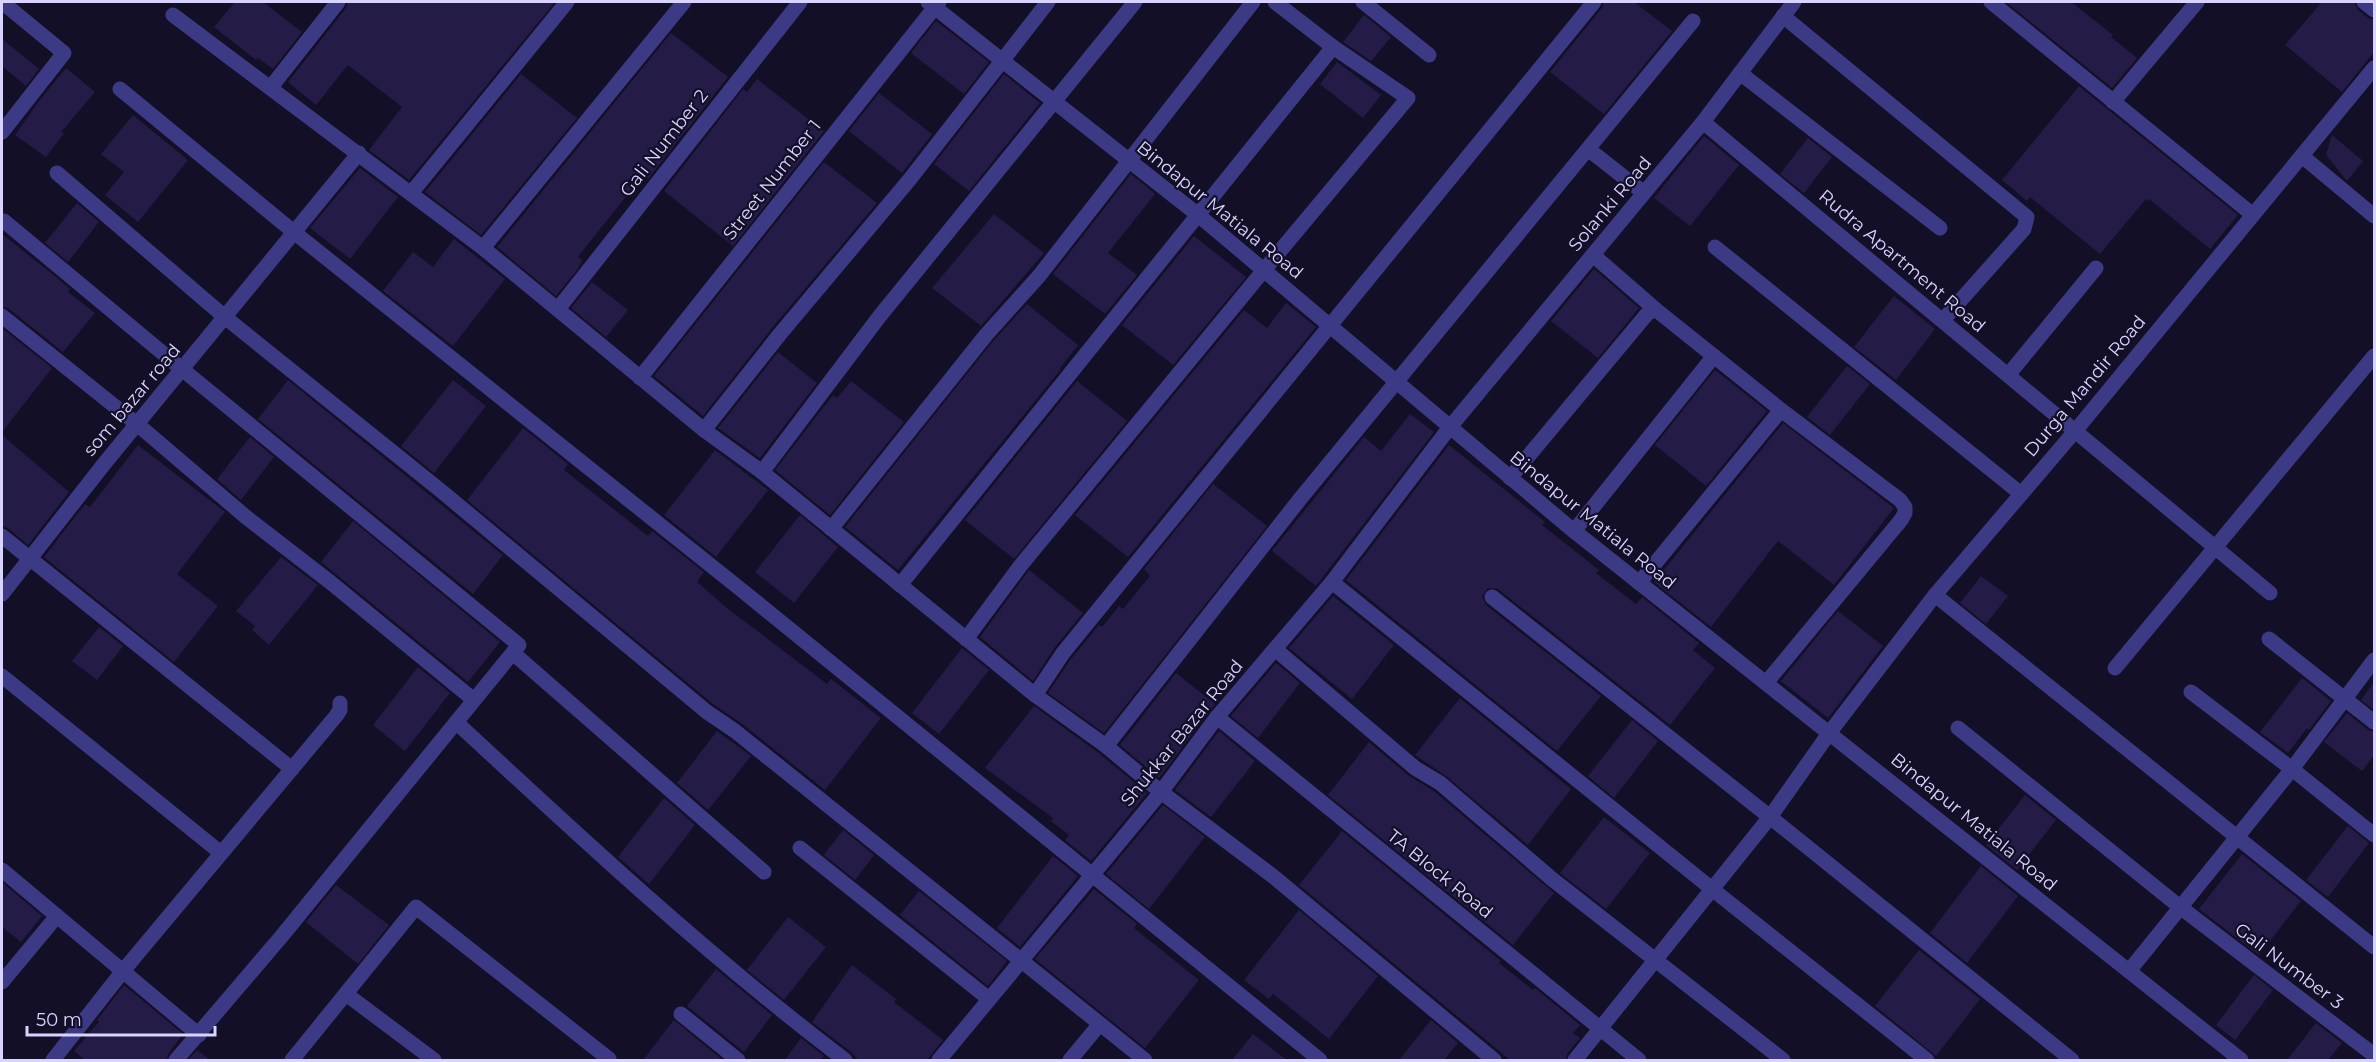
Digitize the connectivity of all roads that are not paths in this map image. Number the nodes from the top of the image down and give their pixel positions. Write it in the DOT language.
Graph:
graph roads {
  1 [pos="2,2"];
  2 [pos="338,2"];
  3 [pos="567,2"];
  4 [pos="684,2"];
  5 [pos="800,2"];
  6 [pos="1048,2"];
  7 [pos="1135,2"];
  8 [pos="1253,2"];
  9 [pos="1275,2"];
  10 [pos="1363,2"];
  11 [pos="1594,2"];
  12 [pos="1794,2"];
  13 [pos="1991,2"];
  14 [pos="2197,2"];
  15 [pos="2364,2"];
  16 [pos="934,3"];
  17 [pos="2374,10"];
  18 [pos="173,15"];
  19 [pos="1783,16"];
  20 [pos="1693,21"];
  21 [pos="1333,46"];
  22 [pos="1429,56"];
  23 [pos="1002,60"];
  24 [pos="2374,69"];
  25 [pos="1740,73"];
  26 [pos="271,87"];
  27 [pos="120,89"];
  28 [pos="1054,101"];
  29 [pos="2113,102"];
  30 [pos="1703,122"];
  31 [pos="2,132"];
  32 [pos="1588,149"];
  33 [pos="359,153"];
  34 [pos="2302,156"];
  35 [pos="1129,161"];
  36 [pos="57,173"];
  37 [pos="412,192"];
  38 [pos="1644,193"];
  39 [pos="1197,214"];
  40 [pos="2253,215"];
  41 [pos="2374,216"];
  42 [pos="4,221"];
  43 [pos="1940,228"];
  44 [pos="295,233"];
  45 [pos="1716,247"];
  46 [pos="483,248"];
  47 [pos="1593,255"];
  48 [pos="2096,268"];
  49 [pos="1264,270"];
  50 [pos="558,309"];
  51 [pos="1655,309"];
  52 [pos="2,316"];
  53 [pos="226,318"];
  54 [pos="1943,320"];
  55 [pos="1330,326"];
  56 [pos="1714,356"];
  57 [pos="2374,356"];
  58 [pos="183,370"];
  59 [pos="2009,374"];
  60 [pos="640,378"];
  61 [pos="1396,381"];
  62 [pos="1780,410"];
  63 [pos="137,424"];
  64 [pos="1450,428"];
  65 [pos="704,430"];
  66 [pos="2076,430"];
  67 [pos="762,472"];
  68 [pos="1510,478"];
  69 [pos="2020,493"];
  70 [pos="831,530"];
  71 [pos="1574,531"];
  72 [pos="2,536"];
  73 [pos="2217,547"];
  74 [pos="30,558"];
  75 [pos="1332,582"];
  76 [pos="1639,583"];
  77 [pos="900,585"];
  78 [pos="2270,593"];
  79 [pos="2,594"];
  80 [pos="1935,595"];
  81 [pos="1492,597"];
  82 [pos="966,639"];
  83 [pos="2269,639"];
  84 [pos="1275,649"];
  85 [pos="513,653"];
  86 [pos="2374,660"];
  87 [pos="2115,668"];
  88 [pos="2,676"];
  89 [pos="1766,683"];
  90 [pos="2191,692"];
  91 [pos="1035,695"];
  92 [pos="2344,698"];
  93 [pos="474,700"];
  94 [pos="340,703"];
  95 [pos="1217,717"];
  96 [pos="456,722"];
  97 [pos="2374,722"];
  98 [pos="1958,728"];
  99 [pos="1830,732"];
  100 [pos="1106,746"];
  101 [pos="292,769"];
  102 [pos="2292,769"];
  103 [pos="1161,792"];
  104 [pos="1770,817"];
  105 [pos="2374,835"];
  106 [pos="2236,836"];
  107 [pos="800,848"];
  108 [pos="221,853"];
  109 [pos="2,870"];
  110 [pos="764,872"];
  111 [pos="1092,875"];
  112 [pos="1712,890"];
  113 [pos="2180,907"];
  114 [pos="57,916"];
  115 [pos="2374,947"];
  116 [pos="1022,960"];
  117 [pos="1655,960"];
  118 [pos="123,971"];
  119 [pos="2129,971"];
  120 [pos="2,981"];
  121 [pos="346,994"];
  122 [pos="988,999"];
  123 [pos="681,1014"];
  124 [pos="1099,1025"];
  125 [pos="1600,1029"];
  126 [pos="199,1035"];
  127 [pos="2374,1055"];
  128 [pos="609,1059"];
  129 [pos="53,1060"];
  130 [pos="176,1060"];
  131 [pos="292,1060"];
  132 [pos="434,1060"];
  133 [pos="738,1060"];
  134 [pos="845,1060"];
  135 [pos="939,1060"];
  136 [pos="1070,1060"];
  137 [pos="1145,1060"];
  138 [pos="1320,1060"];
  139 [pos="1494,1060"];
  140 [pos="1575,1060"];
  141 [pos="1639,1060"];
  142 [pos="1783,1060"];
  143 [pos="1927,1060"];
  144 [pos="2072,1060"];
  145 [pos="2241,1060"];
  1 -- 31 [label="street"];
  2 -- 26 [label="street"];
  3 -- 37 [label="street"];
  4 -- 46 [label="street"];
  5 -- 50 [label="street, Gali Number 2"];
  6 -- 23 [label="street"];
  7 -- 28 [label="street"];
  8 -- 35 [label="street"];
  9 -- 21 [label="street"];
  10 -- 22 [label="street"];
  11 -- 55 [label="street"];
  12 -- 19 [label="street, Solanki Road"];
  13 -- 29 [label="street"];
  14 -- 29 [label="street"];
  15 -- 17 [label="street"];
  16 -- 23 [label="street, Bindapur Matiala Road"];
  16 -- 60 [label="street, Street Number 1"];
  18 -- 26 [label="street"];
  19 -- 25 [label="street, Solanki Road"];
  19 -- 54 [label="street"];
  20 -- 32 [label="street"];
  21 -- 39 [label="street"];
  21 -- 49 [label="street"];
  23 -- 28 [label="street, Bindapur Matiala Road"];
  23 -- 65 [label="street"];
  24 -- 34 [label="street, Durga Mandir Road"];
  25 -- 30 [label="street, Solanki Road"];
  25 -- 43 [label="street"];
  26 -- 33 [label="street"];
  27 -- 44 [label="street"];
  28 -- 35 [label="street, Bindapur Matiala Road"];
  28 -- 67 [label="street"];
  29 -- 40 [label="street"];
  30 -- 38 [label="street, Solanki Road"];
  30 -- 54 [label="street, Rudra Apartment Road"];
  32 -- 38 [label="street"];
  32 -- 61 [label="street"];
  33 -- 37 [label="street"];
  33 -- 44 [label="street, som bazar road"];
  34 -- 40 [label="street, Durga Mandir Road"];
  34 -- 41 [label="street"];
  35 -- 39 [label="street, Bindapur Matiala Road"];
  35 -- 70 [label="street"];
  36 -- 53 [label="street"];
  37 -- 46 [label="street"];
  38 -- 47 [label="street, Solanki Road"];
  39 -- 49 [label="street, Bindapur Matiala Road"];
  39 -- 77 [label="street"];
  40 -- 66 [label="street, Durga Mandir Road"];
  42 -- 58 [label="street"];
  44 -- 53 [label="street, som bazar road"];
  44 -- 111 [label="street"];
  45 -- 69 [label="street"];
  46 -- 50 [label="street"];
  47 -- 51 [label="street"];
  47 -- 64 [label="street, Solanki Road"];
  48 -- 59 [label="street"];
  49 -- 55 [label="street, Bindapur Matiala Road"];
  49 -- 82 [label="street"];
  50 -- 60 [label="street"];
  51 -- 56 [label="street"];
  51 -- 68 [label="street"];
  52 -- 63 [label="street"];
  53 -- 58 [label="street, som bazar road"];
  53 -- 116 [label="street"];
  54 -- 59 [label="street, Rudra Apartment Road"];
  55 -- 61 [label="street, Bindapur Matiala Road"];
  55 -- 91 [label="street"];
  56 -- 62 [label="street"];
  56 -- 71 [label="street"];
  57 -- 73 [label="street"];
  58 -- 63 [label="street, som bazar road"];
  58 -- 85 [label="street"];
  59 -- 66 [label="street, Rudra Apartment Road"];
  60 -- 65 [label="street"];
  61 -- 64 [label="street, Bindapur Matiala Road"];
  61 -- 100 [label="street"];
  62 -- 76 [label="street"];
  62 -- 89 [label="street"];
  63 -- 74 [label="street, som bazar road"];
  63 -- 93 [label="street"];
  64 -- 68 [label="street, Bindapur Matiala Road"];
  64 -- 75 [label="street, Shukkar Bazar Road"];
  65 -- 67 [label="street"];
  66 -- 69 [label="street, Durga Mandir Road"];
  66 -- 73 [label="street, Rudra Apartment Road"];
  67 -- 70 [label="street"];
  68 -- 71 [label="street, Bindapur Matiala Road"];
  69 -- 80 [label="street, Durga Mandir Road"];
  70 -- 77 [label="street"];
  71 -- 76 [label="street, Bindapur Matiala Road"];
  72 -- 74 [label="street"];
  73 -- 78 [label="street, Rudra Apartment Road"];
  73 -- 87 [label="street"];
  74 -- 79 [label="street, som bazar road"];
  74 -- 101 [label="street"];
  75 -- 84 [label="street, Shukkar Bazar Road"];
  75 -- 112 [label="street"];
  76 -- 89 [label="street, Bindapur Matiala Road"];
  77 -- 82 [label="street"];
  80 -- 99 [label="street, Durga Mandir Road"];
  80 -- 106 [label="street"];
  81 -- 104 [label="street"];
  82 -- 91 [label="street"];
  83 -- 92 [label="street"];
  84 -- 95 [label="street, Shukkar Bazar Road"];
  84 -- 117 [label="street"];
  85 -- 93 [label="street"];
  85 -- 110 [label="street"];
  86 -- 92 [label="street"];
  88 -- 108 [label="street"];
  89 -- 99 [label="street, Bindapur Matiala Road"];
  90 -- 102 [label="street"];
  91 -- 100 [label="street"];
  92 -- 97 [label="street"];
  92 -- 102 [label="street"];
  93 -- 96 [label="street"];
  94 -- 101 [label="street"];
  95 -- 103 [label="street, Shukkar Bazar Road"];
  95 -- 125 [label="street, TA Block Road"];
  96 -- 126 [label="street"];
  96 -- 134 [label="street"];
  98 -- 113 [label="street, Gali Number 3"];
  99 -- 104 [label="street, Durga Mandir Road"];
  99 -- 119 [label="street, Bindapur Matiala Road"];
  100 -- 103 [label="street"];
  101 -- 108 [label="street"];
  102 -- 105 [label="street"];
  102 -- 106 [label="street"];
  103 -- 111 [label="street, Shukkar Bazar Road"];
  103 -- 139 [label="street"];
  104 -- 112 [label="street, Durga Mandir Road"];
  104 -- 144 [label="street"];
  106 -- 113 [label="street"];
  106 -- 115 [label="street"];
  107 -- 122 [label="street"];
  108 -- 118 [label="street"];
  109 -- 114 [label="street"];
  111 -- 116 [label="street, Shukkar Bazar Road"];
  111 -- 138 [label="street"];
  112 -- 117 [label="street, Durga Mandir Road"];
  112 -- 143 [label="street"];
  113 -- 119 [label="street"];
  113 -- 127 [label="street, Gali Number 3"];
  114 -- 118 [label="street"];
  114 -- 120 [label="street"];
  116 -- 122 [label="street, Shukkar Bazar Road"];
  116 -- 124 [label="street"];
  117 -- 125 [label="street, Durga Mandir Road"];
  117 -- 142 [label="street"];
  118 -- 126 [label="street"];
  118 -- 129 [label="street"];
  119 -- 145 [label="street, Bindapur Matiala Road"];
  121 -- 128 [label="street"];
  121 -- 131 [label="street"];
  121 -- 132 [label="street"];
  122 -- 135 [label="street, Shukkar Bazar Road"];
  123 -- 133 [label="street"];
  124 -- 136 [label="street"];
  124 -- 137 [label="street"];
  125 -- 140 [label="street, Durga Mandir Road"];
  125 -- 141 [label="street, TA Block Road"];
  126 -- 130 [label="street"];
}
